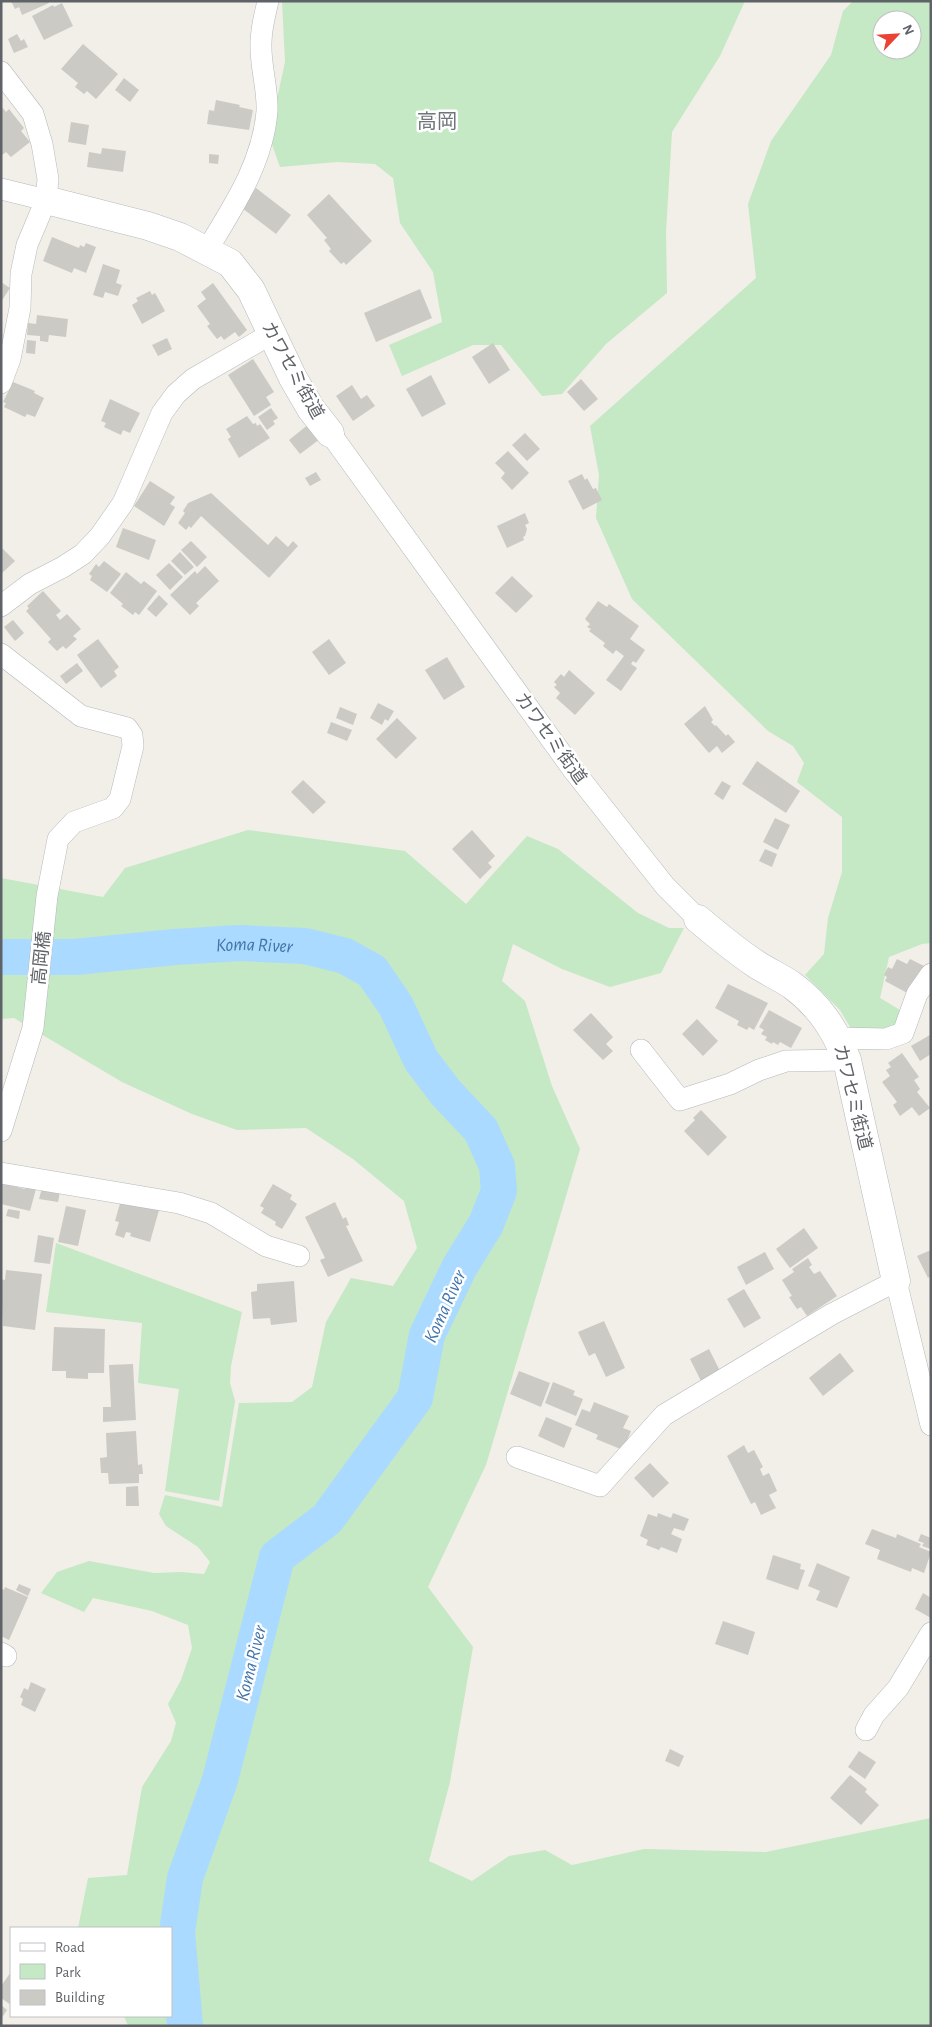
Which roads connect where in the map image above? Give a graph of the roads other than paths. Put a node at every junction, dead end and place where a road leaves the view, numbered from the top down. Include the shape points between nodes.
1 (268, 1) edge
2 (1, 72) edge
3 (1, 189) edge
4 (46, 200) junction
5 (207, 250) junction
6 (271, 334) junction
7 (1, 383) edge
8 (330, 433) joint
9 (1, 606) edge
10 (1, 654) edge
11 (698, 919) joint
12 (931, 974) edge
13 (842, 1049) junction
14 (641, 1050) dead end
15 (1, 1131) edge
16 (1, 1173) edge
17 (299, 1256) dead end
18 (896, 1281) junction
19 (931, 1424) edge
20 (517, 1457) dead end
21 (931, 1633) edge
22 (866, 1730) dead end

1 - 5 street via 261,44 267,85 262,143 234,207
2 - 4 street via 33,114 48,179
3 - 4 street, カワセミ街道
4 - 5 street, カワセミ街道 via 148,226 180,236
4 - 7 street via 27,245 21,274 20,308 10,359
5 - 6 street, カワセミ街道 via 230,263 242,277
6 - 8 street, カワセミ街道 via 293,378
6 - 9 street via 193,379 176,394 162,413 124,503 100,536 83,554 30,584
8 - 11 street, カワセミ街道 via 574,771 665,886
10 - 15 street, 高岡橋 via 81,716 127,728 132,735 133,746 120,799 113,808 74,822 58,839 47,896 35,1021
11 - 13 street, カワセミ街道 via 729,945 811,1001 827,1019
12 - 13 street via 917,994 903,1033
13 - 14 street via 786,1061 680,1100
13 - 18 street, カワセミ街道
16 - 17 street via 179,1203 211,1213 266,1246
18 - 19 street, カワセミ街道
18 - 20 street via 832,1314 664,1416 600,1486
21 - 22 street via 898,1688 874,1715

